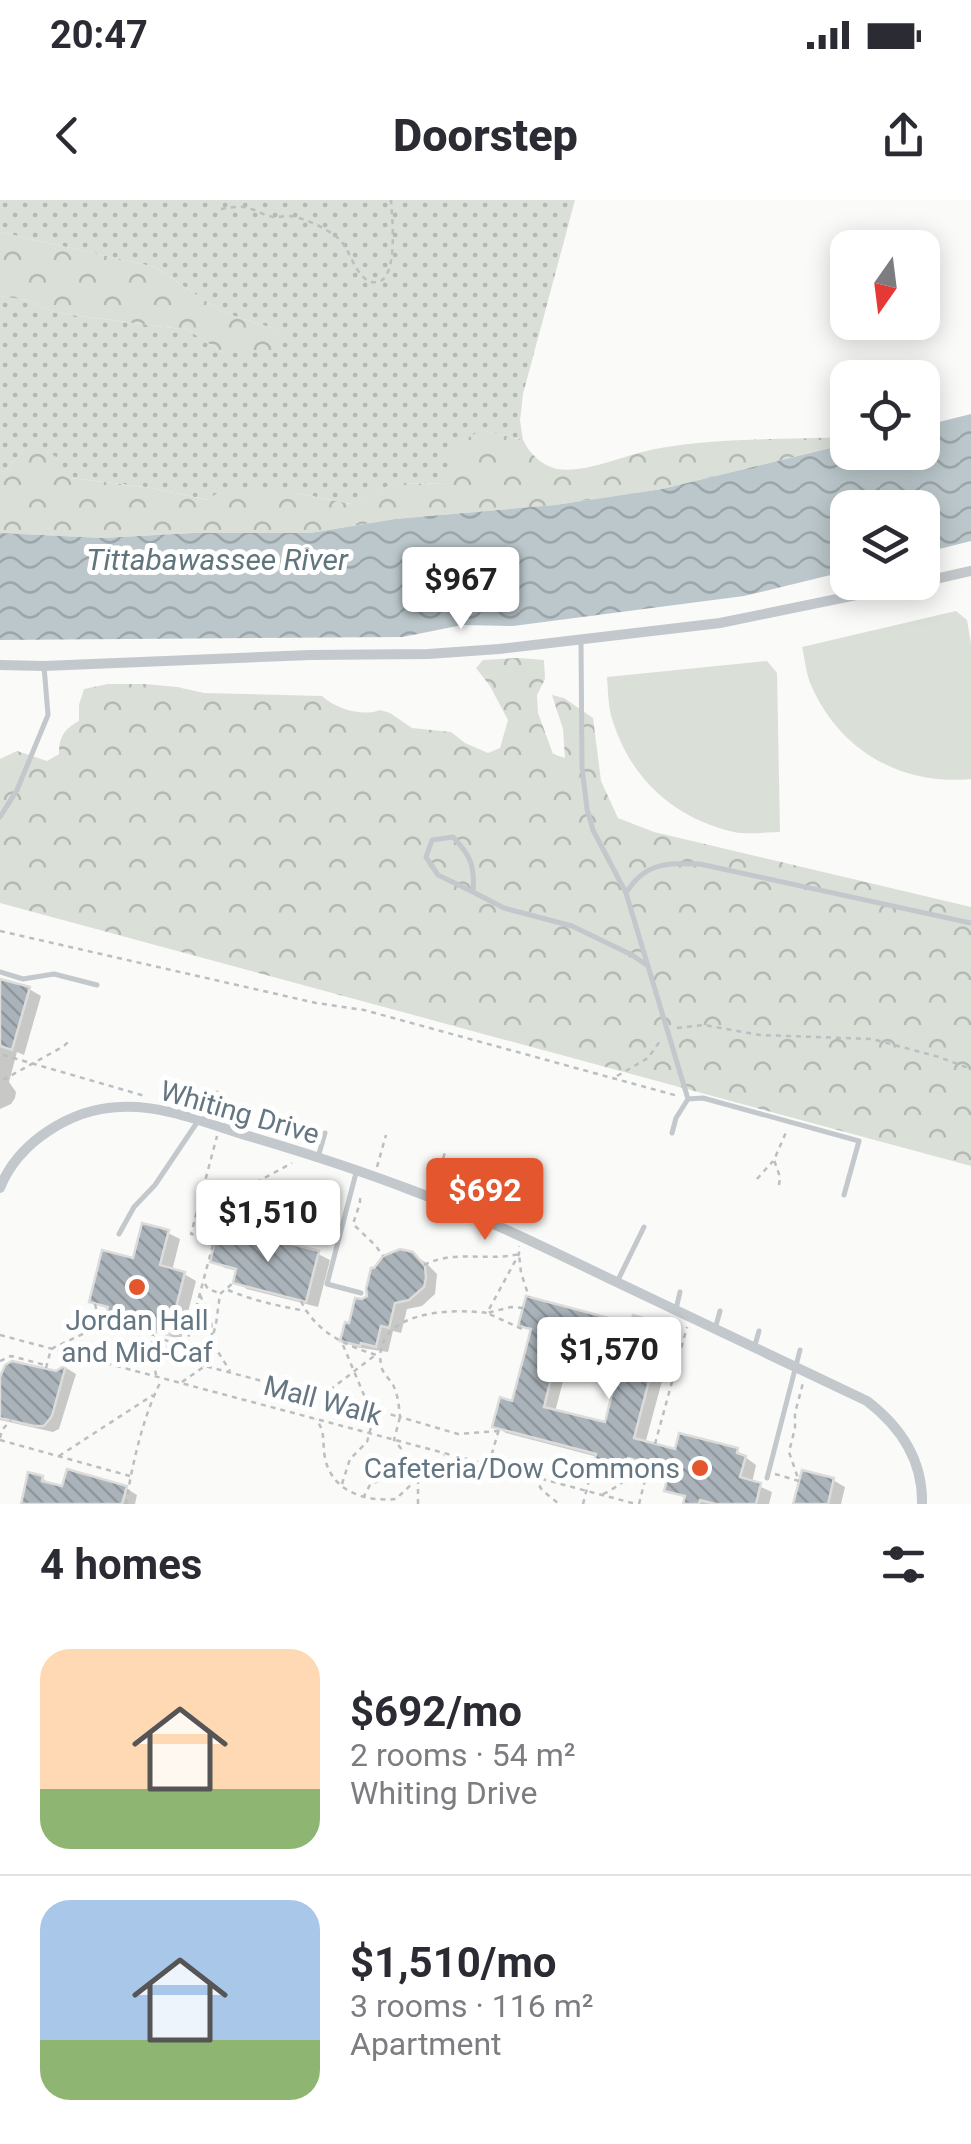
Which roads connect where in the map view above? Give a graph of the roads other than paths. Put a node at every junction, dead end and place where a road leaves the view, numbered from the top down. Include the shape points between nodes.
1 (971, 572) edge
2 (940, 578) edge
3 (833, 600) edge
4 (582, 638) junction
5 (0, 665) edge
6 (44, 666) junction
7 (0, 817) edge
8 (472, 892) junction
9 (626, 893) junction
10 (971, 922) edge
11 (650, 967) junction
12 (0, 972) edge
13 (97, 985) dead end
14 (217, 1092) dead end
15 (688, 1099) junction
16 (203, 1122) junction
17 (325, 1133) dead end
18 (672, 1133) dead end
19 (318, 1157) junction
20 (357, 1170) junction
21 (0, 1188) edge
22 (844, 1194) dead end
23 (644, 1227) dead end
24 (119, 1234) dead end
25 (617, 1282) junction
26 (680, 1292) dead end
27 (361, 1293) dead end
28 (676, 1310) junction
29 (720, 1310) dead end
30 (715, 1328) junction
31 (759, 1331) dead end
32 (754, 1348) junction
33 (800, 1350) dead end
34 (796, 1368) junction
35 (768, 1475) road end
36 (922, 1504) edge

1 - 2 street
3 - 4 street via 720,623
4 - 6 street via 428,654
4 - 9 lane via 587,808
5 - 6 street
6 - 7 lane via 48,715
8 - 8 lane via 468,853 453,838 432,840 426,857 438,874
8 - 11 lane via 572,926
9 - 10 lane via 652,867 700,864
9 - 11 lane
11 - 15 lane
12 - 13 lane via 23,979 54,974
14 - 16 lane
15 - 18 lane
15 - 22 lane via 859,1141
16 - 19 street, Whiting Drive
16 - 21 street, Whiting Drive via 122,1106 92,1110 25,1150
16 - 24 lane
17 - 19 lane
19 - 20 street, Whiting Drive
20 - 25 street, Whiting Drive
20 - 27 lane via 327,1284
23 - 25 lane
25 - 28 street, Whiting Drive
26 - 28 lane
28 - 30 street, Whiting Drive
29 - 30 lane
30 - 32 street, Whiting Drive
31 - 32 lane
32 - 34 street, Whiting Drive
33 - 34 lane
34 - 35 lane
34 - 36 street, Whiting Drive via 887,1416 920,1472

